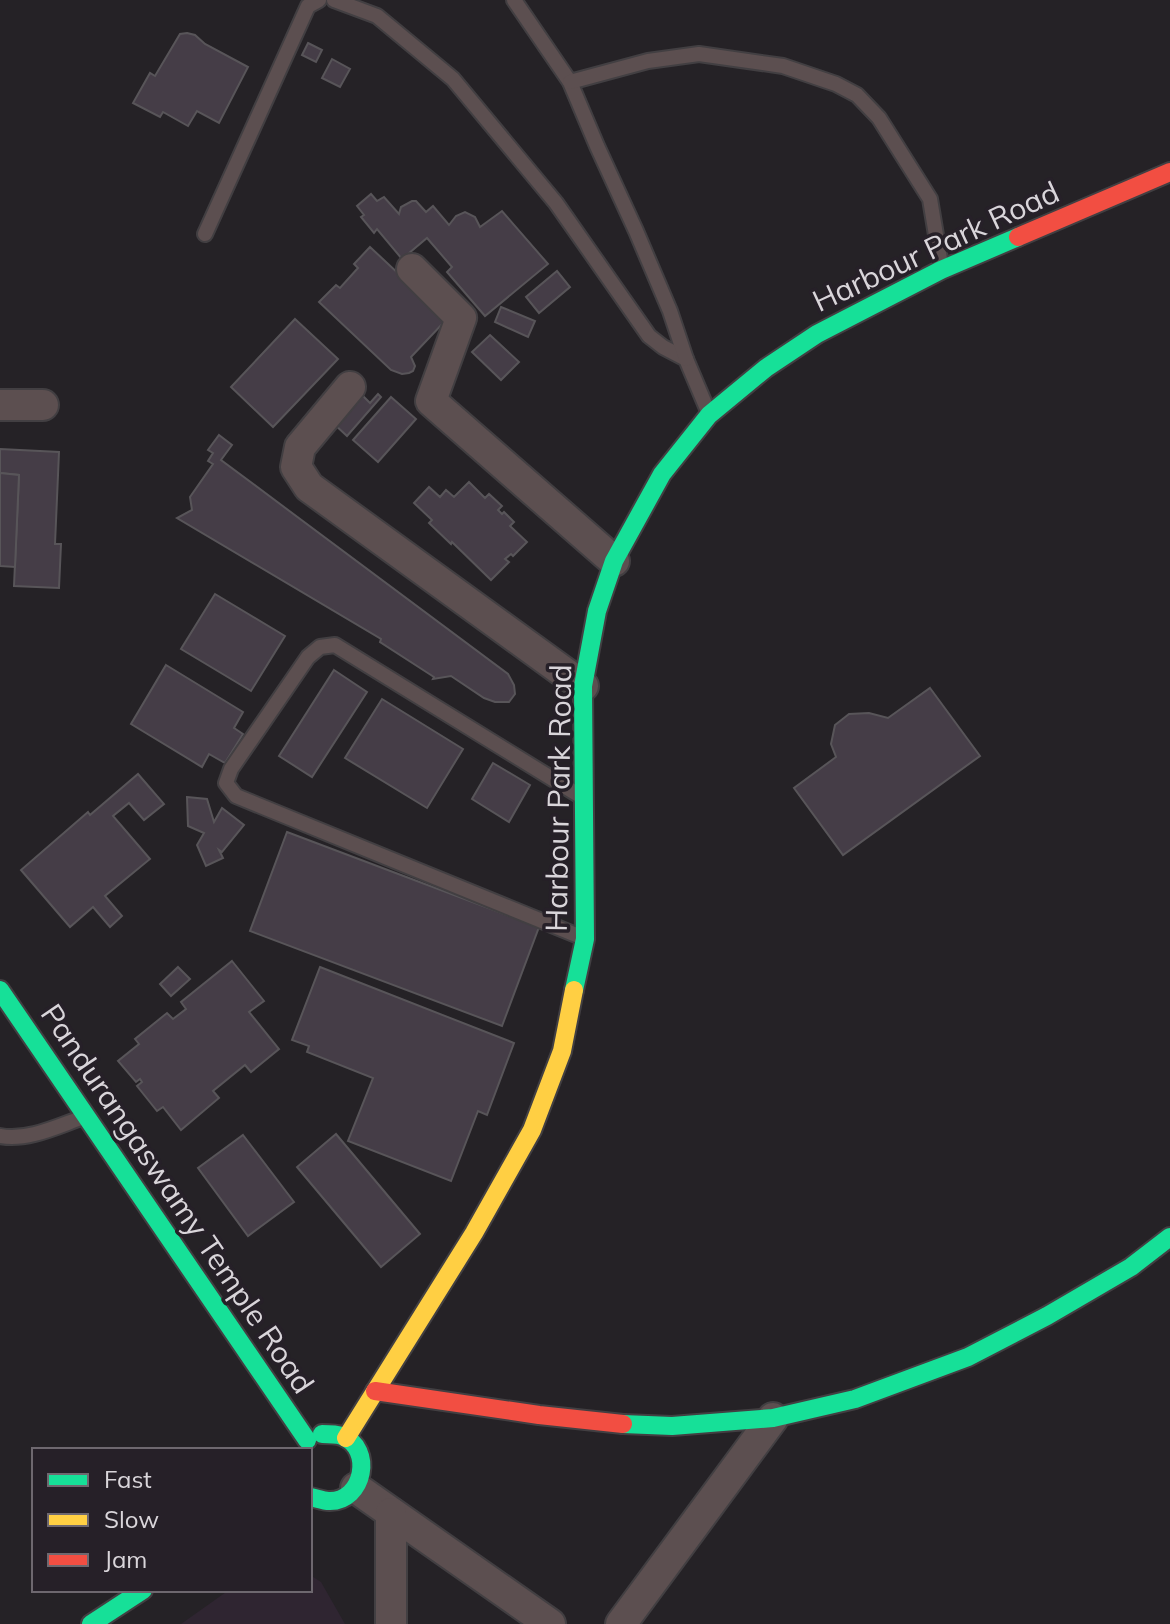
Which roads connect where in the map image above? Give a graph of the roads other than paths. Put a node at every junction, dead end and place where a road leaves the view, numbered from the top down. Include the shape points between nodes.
1 (319, 0) edge
2 (334, 0) edge
3 (514, 0) edge
4 (570, 82) junction
5 (1170, 172) edge
6 (205, 234) dead end
7 (412, 269) dead end
8 (941, 270) junction
9 (686, 359) junction
10 (350, 387) dead end
11 (0, 405) edge
12 (43, 405) dead end
13 (709, 415) junction
14 (614, 561) junction
15 (583, 686) junction
16 (585, 799) junction
17 (585, 939) junction
18 (0, 990) edge
19 (86, 1116) junction
20 (0, 1136) edge
21 (1170, 1237) edge
22 (375, 1391) junction
23 (773, 1418) junction
24 (346, 1438) junction
25 (303, 1445) edge
26 (356, 1488) junction
27 (312, 1498) edge
28 (391, 1513) junction
29 (140, 1592) edge
30 (91, 1624) edge
31 (391, 1624) edge
32 (550, 1624) edge
33 (621, 1624) edge

1 - 6 lane via 308,6
2 - 9 lane via 377,16 453,79 556,203 649,336
3 - 4 lane
4 - 8 lane via 699,54 783,66 836,84 857,95 879,118 930,199
4 - 9 lane
5 - 8 street, Harbour Park Road
7 - 14 street via 461,318 431,401
8 - 13 street, Harbour Park Road via 817,334
9 - 13 lane
10 - 15 street via 300,447 296,467 309,487
11 - 12 street
13 - 14 street, Harbour Park Road via 662,474
14 - 15 street, Harbour Park Road via 597,611
15 - 16 street, Harbour Park Road
16 - 17 street, Harbour Park Road
16 - 17 lane via 335,645 320,647 308,657 226,783 236,796
17 - 22 street, Harbour Park Road via 562,1051 532,1130
18 - 19 street, Pandurangaswamy Temple Road
19 - 20 lane via 32,1135
19 - 25 street, Pandurangaswamy Temple Road
21 - 23 street via 1119,1274 968,1357 855,1399
22 - 23 street via 618,1424
22 - 24 street, Harbour Park Road
23 - 33 street
24 - 25 street via 326,1433
24 - 26 street via 363,1467
26 - 27 street via 334,1501
26 - 28 street
28 - 31 street
28 - 32 street
29 - 30 street

